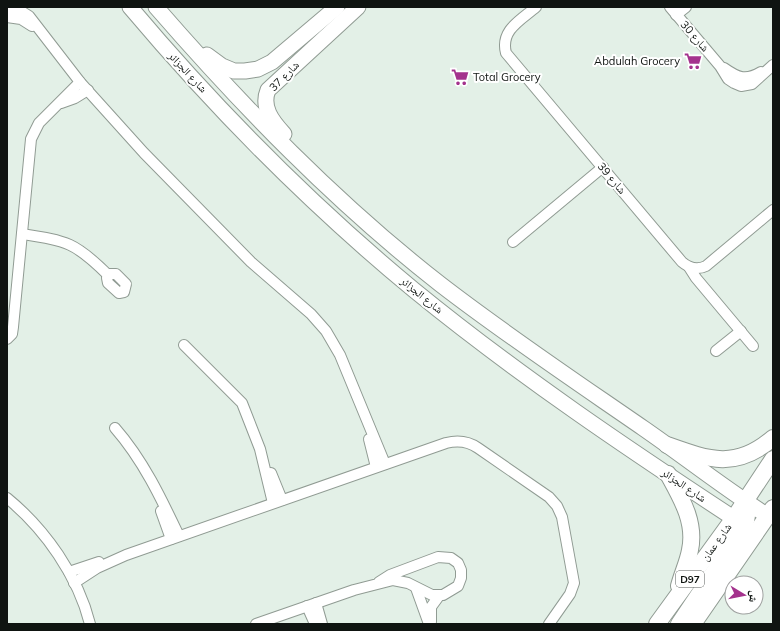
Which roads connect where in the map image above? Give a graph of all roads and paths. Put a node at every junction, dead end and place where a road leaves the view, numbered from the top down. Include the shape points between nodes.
1 (130, 7) edge
2 (141, 7) edge
3 (156, 7) edge
4 (337, 7) edge
5 (358, 7) edge
6 (536, 7) edge
7 (686, 7) edge
8 (7, 8) edge
9 (673, 11) edge
10 (7, 17) edge
11 (40, 32) junction
12 (181, 35) junction
13 (772, 66) edge
14 (80, 82) junction
15 (88, 90) junction
16 (268, 90) junction
17 (241, 102) junction
18 (61, 103) junction
19 (299, 160) junction
20 (603, 167) junction
21 (773, 210) edge
22 (22, 234) junction
23 (513, 242) dead end
24 (706, 266) junction
25 (689, 267) junction
26 (108, 275) dead end
27 (704, 287) junction
28 (741, 331) junction
29 (7, 339) edge
30 (184, 345) dead end
31 (753, 346) dead end
32 (716, 351) dead end
33 (115, 428) dead end
34 (773, 438) edge
35 (668, 445) junction
36 (773, 459) edge
37 (381, 465) junction
38 (668, 474) junction
39 (773, 477) edge
40 (7, 498) edge
41 (278, 501) junction
42 (749, 504) junction
43 (756, 522) edge
44 (175, 538) junction
45 (126, 555) junction
46 (69, 572) junction
47 (379, 582) junction
48 (74, 583) junction
49 (416, 588) junction
50 (439, 596) junction
51 (674, 601) junction
52 (312, 605) junction
53 (90, 624) edge
54 (256, 624) edge
55 (315, 624) edge
56 (322, 624) edge
57 (430, 624) edge
58 (549, 624) edge
59 (657, 624) edge
60 (679, 624) edge
61 (693, 624) edge

1 - 38 main road, شارع الجزائر via 245,133 305,193 377,258 483,344
2 - 17 main road via 226,98
3 - 12 main road, شارع الجزائر
4 - 12 main road, شارع 37 via 272,62 251,71 222,66
5 - 16 main road, شارع 37
6 - 20 street, شارع 39 via 509,30 505,43 506,53
7 - 9 street
8 - 11 street via 26,14
9 - 13 street, شارع 30 via 720,66 734,76 754,76
10 - 11 street via 21,19
11 - 14 street
12 - 17 main road, شارع الجزائر
14 - 15 street
14 - 18 street via 68,92
15 - 18 street
15 - 37 street via 210,222 319,322 340,355
16 - 17 main road
16 - 19 main road, شارع 37 via 265,97 267,112 292,144
17 - 19 main road, شارع الجزائر
18 - 22 street via 39,123 31,139
19 - 35 main road, شارع الجزائر via 439,283 522,346
20 - 23 street
20 - 25 street, شارع 39 via 682,262
21 - 24 street
22 - 26 street via 58,240 71,245 89,256
22 - 29 street via 13,327 12,334
24 - 25 street
24 - 27 street
25 - 27 street, شارع 39
27 - 28 street, شارع 39
28 - 31 street, شارع 39
28 - 32 street
30 - 41 street via 242,403
33 - 44 street via 133,449 154,486
34 - 35 main road via 754,453 728,460 700,457
35 - 42 main road, شارع الجزائر
36 - 42 main road, شارع عمان / D97
37 - 41 street
37 - 58 street via 446,442 466,442 554,501 562,516 574,583 570,594
38 - 43 main road, شارع الجزائر
38 - 51 main road via 687,510 691,530 690,551
39 - 42 main road
40 - 46 street via 38,529
41 - 44 street
42 - 43 main road, شارع عمان / D97
42 - 43 main road via 752,520
43 - 51 main road, شارع عمان / D97
43 - 60 main road
43 - 61 main road, شارع عمان / D97
44 - 45 street
45 - 46 street
45 - 48 street via 97,568
46 - 48 street
47 - 49 street via 397,580
47 - 50 street via 390,575 438,557 451,558 460,567 460,582 451,592
47 - 52 street
48 - 53 street
49 - 50 street
49 - 57 street
50 - 57 street via 431,607
51 - 59 main road, شارع عمان / D97
52 - 54 street
52 - 55 street
52 - 56 street

